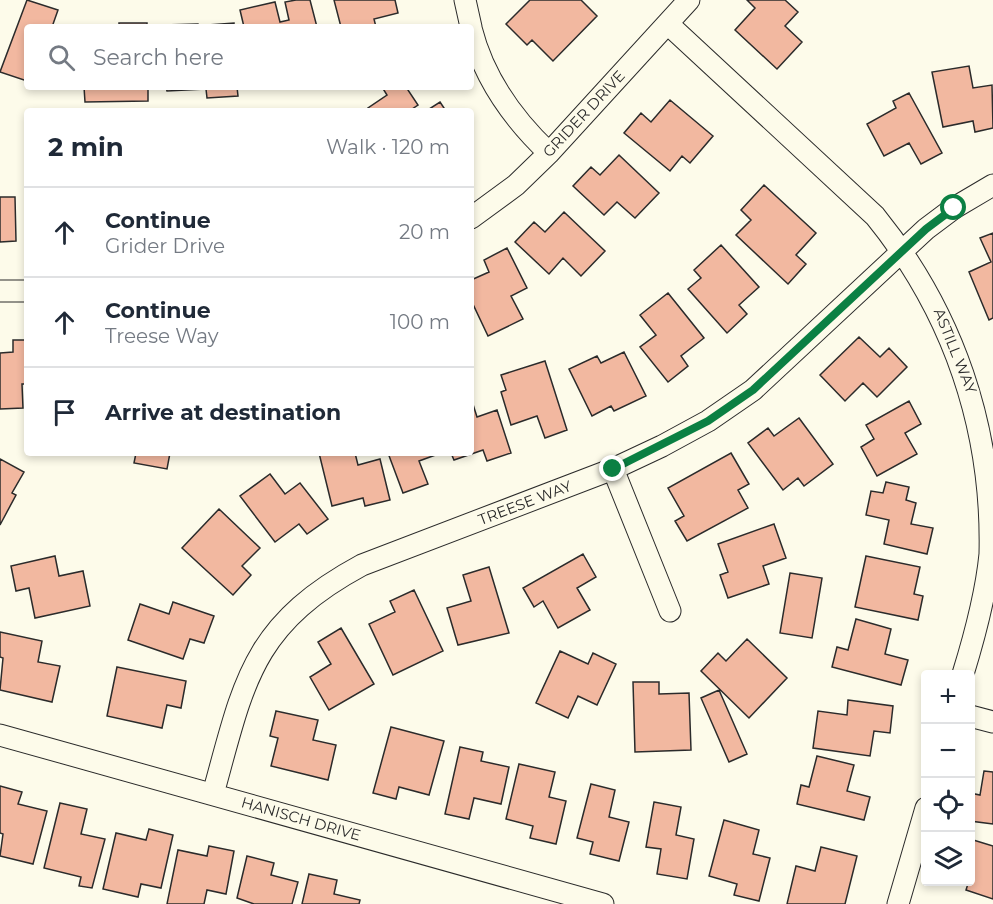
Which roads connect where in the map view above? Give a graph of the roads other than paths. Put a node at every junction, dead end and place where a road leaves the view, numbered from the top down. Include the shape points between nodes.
1 (465, 0) edge
2 (689, 0) edge
3 (470, 24) edge
4 (668, 24) junction
5 (474, 37) edge
6 (549, 153) junction
7 (993, 185) edge
8 (474, 216) edge
9 (903, 251) junction
10 (0, 291) edge
11 (24, 291) edge
12 (613, 469) junction
13 (992, 481) edge
14 (670, 611) dead end
15 (964, 670) edge
16 (975, 717) edge
17 (993, 722) edge
18 (0, 735) edge
19 (213, 794) junction
20 (921, 825) edge
21 (603, 904) edge
22 (898, 904) edge

1 - 3 street
2 - 4 street, GRIDER DRIVE
4 - 6 street, GRIDER DRIVE
4 - 9 street, ASTILL WAY via 875,216
5 - 6 street via 484,65 502,96 531,136
6 - 8 street, GRIDER DRIVE via 516,185
7 - 9 street via 954,208
9 - 12 street, TREESE WAY via 753,390 708,421
9 - 13 street, ASTILL WAY via 940,309 961,356 986,441
10 - 11 street
12 - 14 street
12 - 19 street, TREESE WAY via 362,566 324,586 269,638 251,669
13 - 15 street, ASTILL WAY via 990,554 977,628
16 - 17 street
18 - 19 street, HANISCH DRIVE
19 - 21 street, HANISCH DRIVE
20 - 22 street

